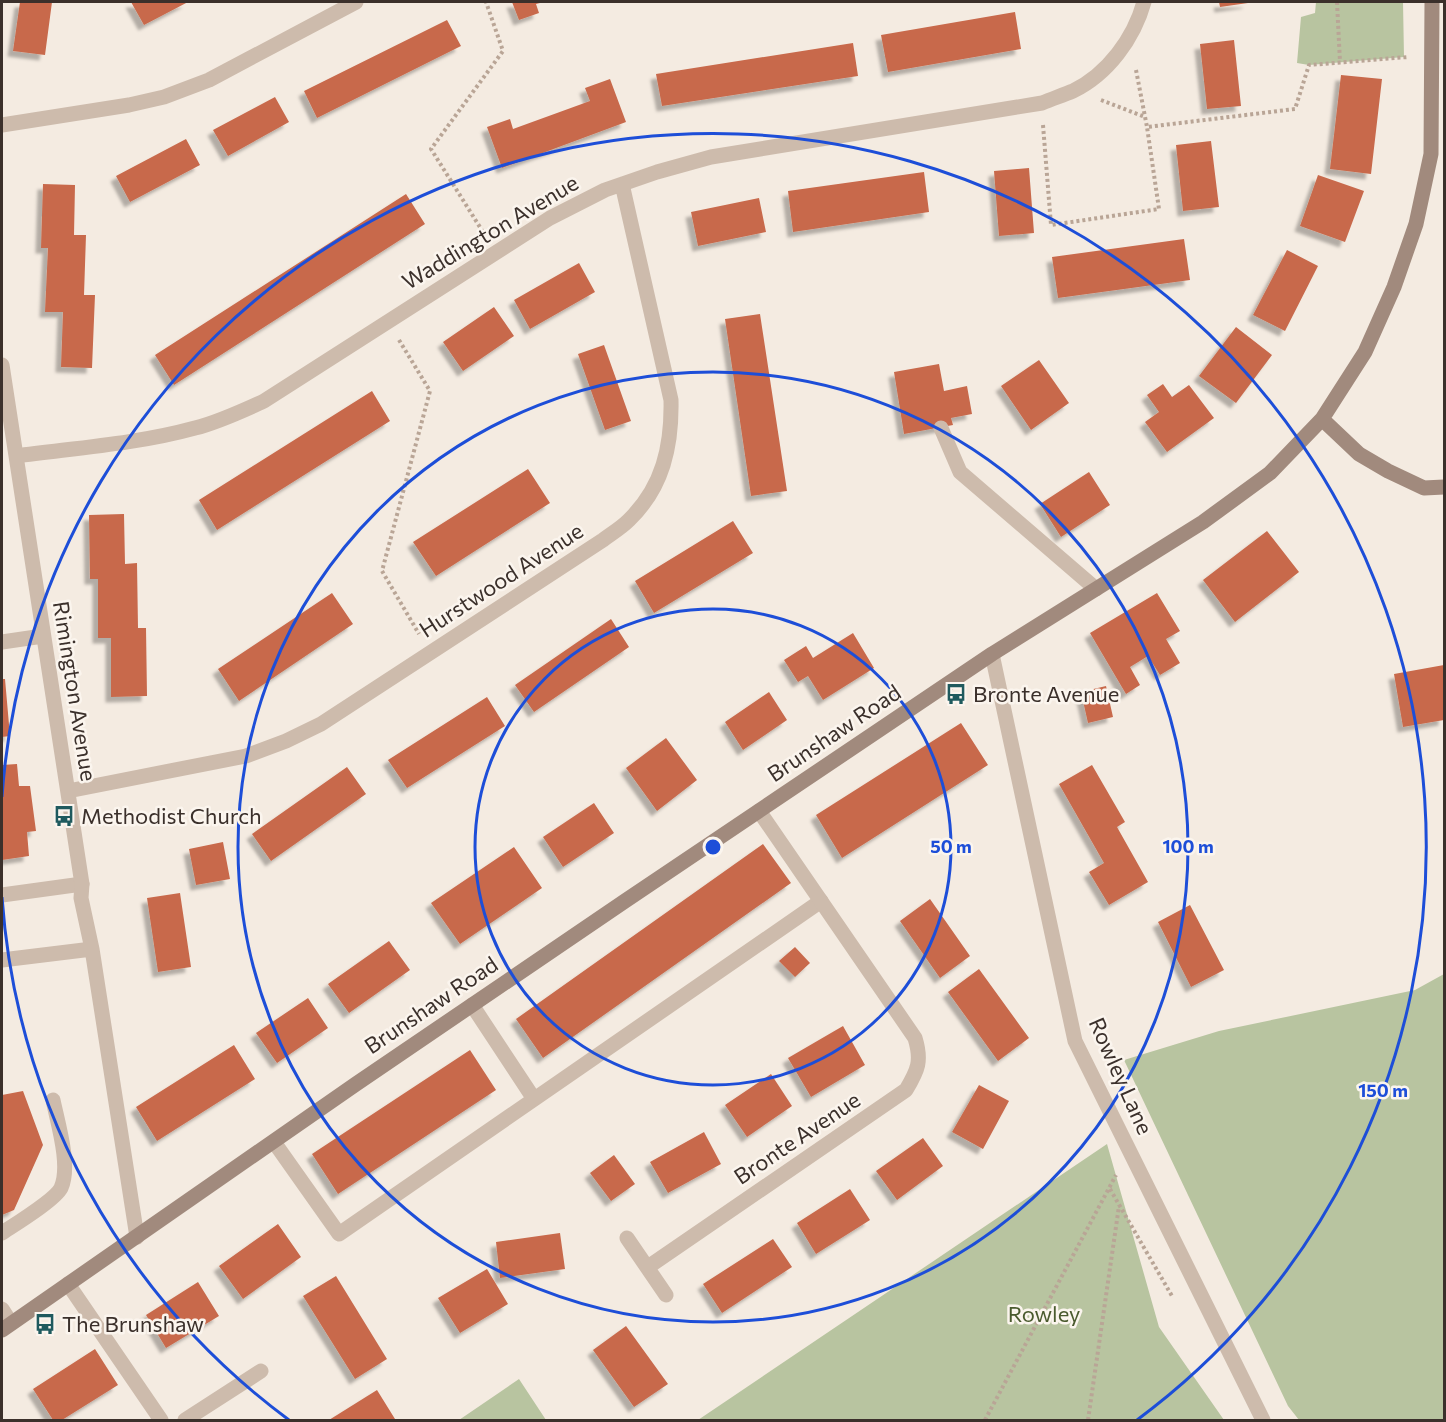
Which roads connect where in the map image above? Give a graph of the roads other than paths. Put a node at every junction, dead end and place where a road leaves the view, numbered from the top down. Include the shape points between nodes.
1 (356, 2) edge
2 (1144, 2) edge
3 (1432, 2) edge
4 (2, 125) edge
5 (621, 184) junction
6 (2, 365) edge
7 (1322, 419) junction
8 (941, 428) dead end
9 (16, 456) junction
10 (1444, 487) edge
11 (1096, 589) junction
12 (44, 636) junction
13 (2, 642) edge
14 (992, 654) junction
15 (68, 791) junction
16 (759, 811) junction
17 (82, 884) junction
18 (2, 896) edge
19 (821, 901) junction
20 (92, 950) junction
21 (2, 960) edge
22 (472, 1005) junction
23 (534, 1099) junction
24 (53, 1100) dead end
25 (274, 1142) junction
26 (2, 1233) edge
27 (137, 1237) junction
28 (627, 1238) dead end
29 (648, 1267) junction
30 (68, 1284) junction
31 (666, 1295) dead end
32 (2, 1309) edge
33 (6, 1326) edge
34 (261, 1371) dead end
35 (161, 1420) edge
36 (185, 1420) edge
37 (1263, 1420) edge

1 - 4 street via 209,80 164,97
2 - 5 street, Waddington Avenue via 1139,21 1122,49 1096,75 1074,90 1042,103 711,157
3 - 7 street, Brunshaw Road via 1431,154 1416,224 1365,352
5 - 9 street, Waddington Avenue via 550,218 264,400 230,416 143,439
5 - 15 street, Hurstwood Avenue via 671,400 672,428 664,467 651,494 629,521 321,724 286,741 246,756
6 - 9 street, Rimington Avenue
7 - 10 street via 1359,454 1388,471 1424,488
7 - 11 street, Brunshaw Road via 1270,473 1203,522
8 - 11 street via 960,472
9 - 12 street, Rimington Avenue
11 - 14 street, Brunshaw Road
12 - 13 street
12 - 15 street, Rimington Avenue
14 - 16 street, Brunshaw Road
14 - 37 street, Rowley Lane via 1075,1041
15 - 17 street, Rimington Avenue
16 - 19 street, Bronte Avenue
16 - 22 street, Brunshaw Road
17 - 18 street
17 - 20 street, Rimington Avenue via 81,898
19 - 23 street
19 - 29 street, Bronte Avenue via 915,1038 920,1053 917,1071 906,1090
20 - 21 street
20 - 27 street, Rimington Avenue
22 - 23 street
22 - 25 street, Brunshaw Road
23 - 25 street via 339,1234
24 - 26 street via 65,1166 60,1189
25 - 27 street, Brunshaw Road
27 - 30 street, Brunshaw Road
28 - 29 street
29 - 31 street
30 - 33 street, Brunshaw Road
30 - 35 street
32 - 33 street
34 - 36 street

